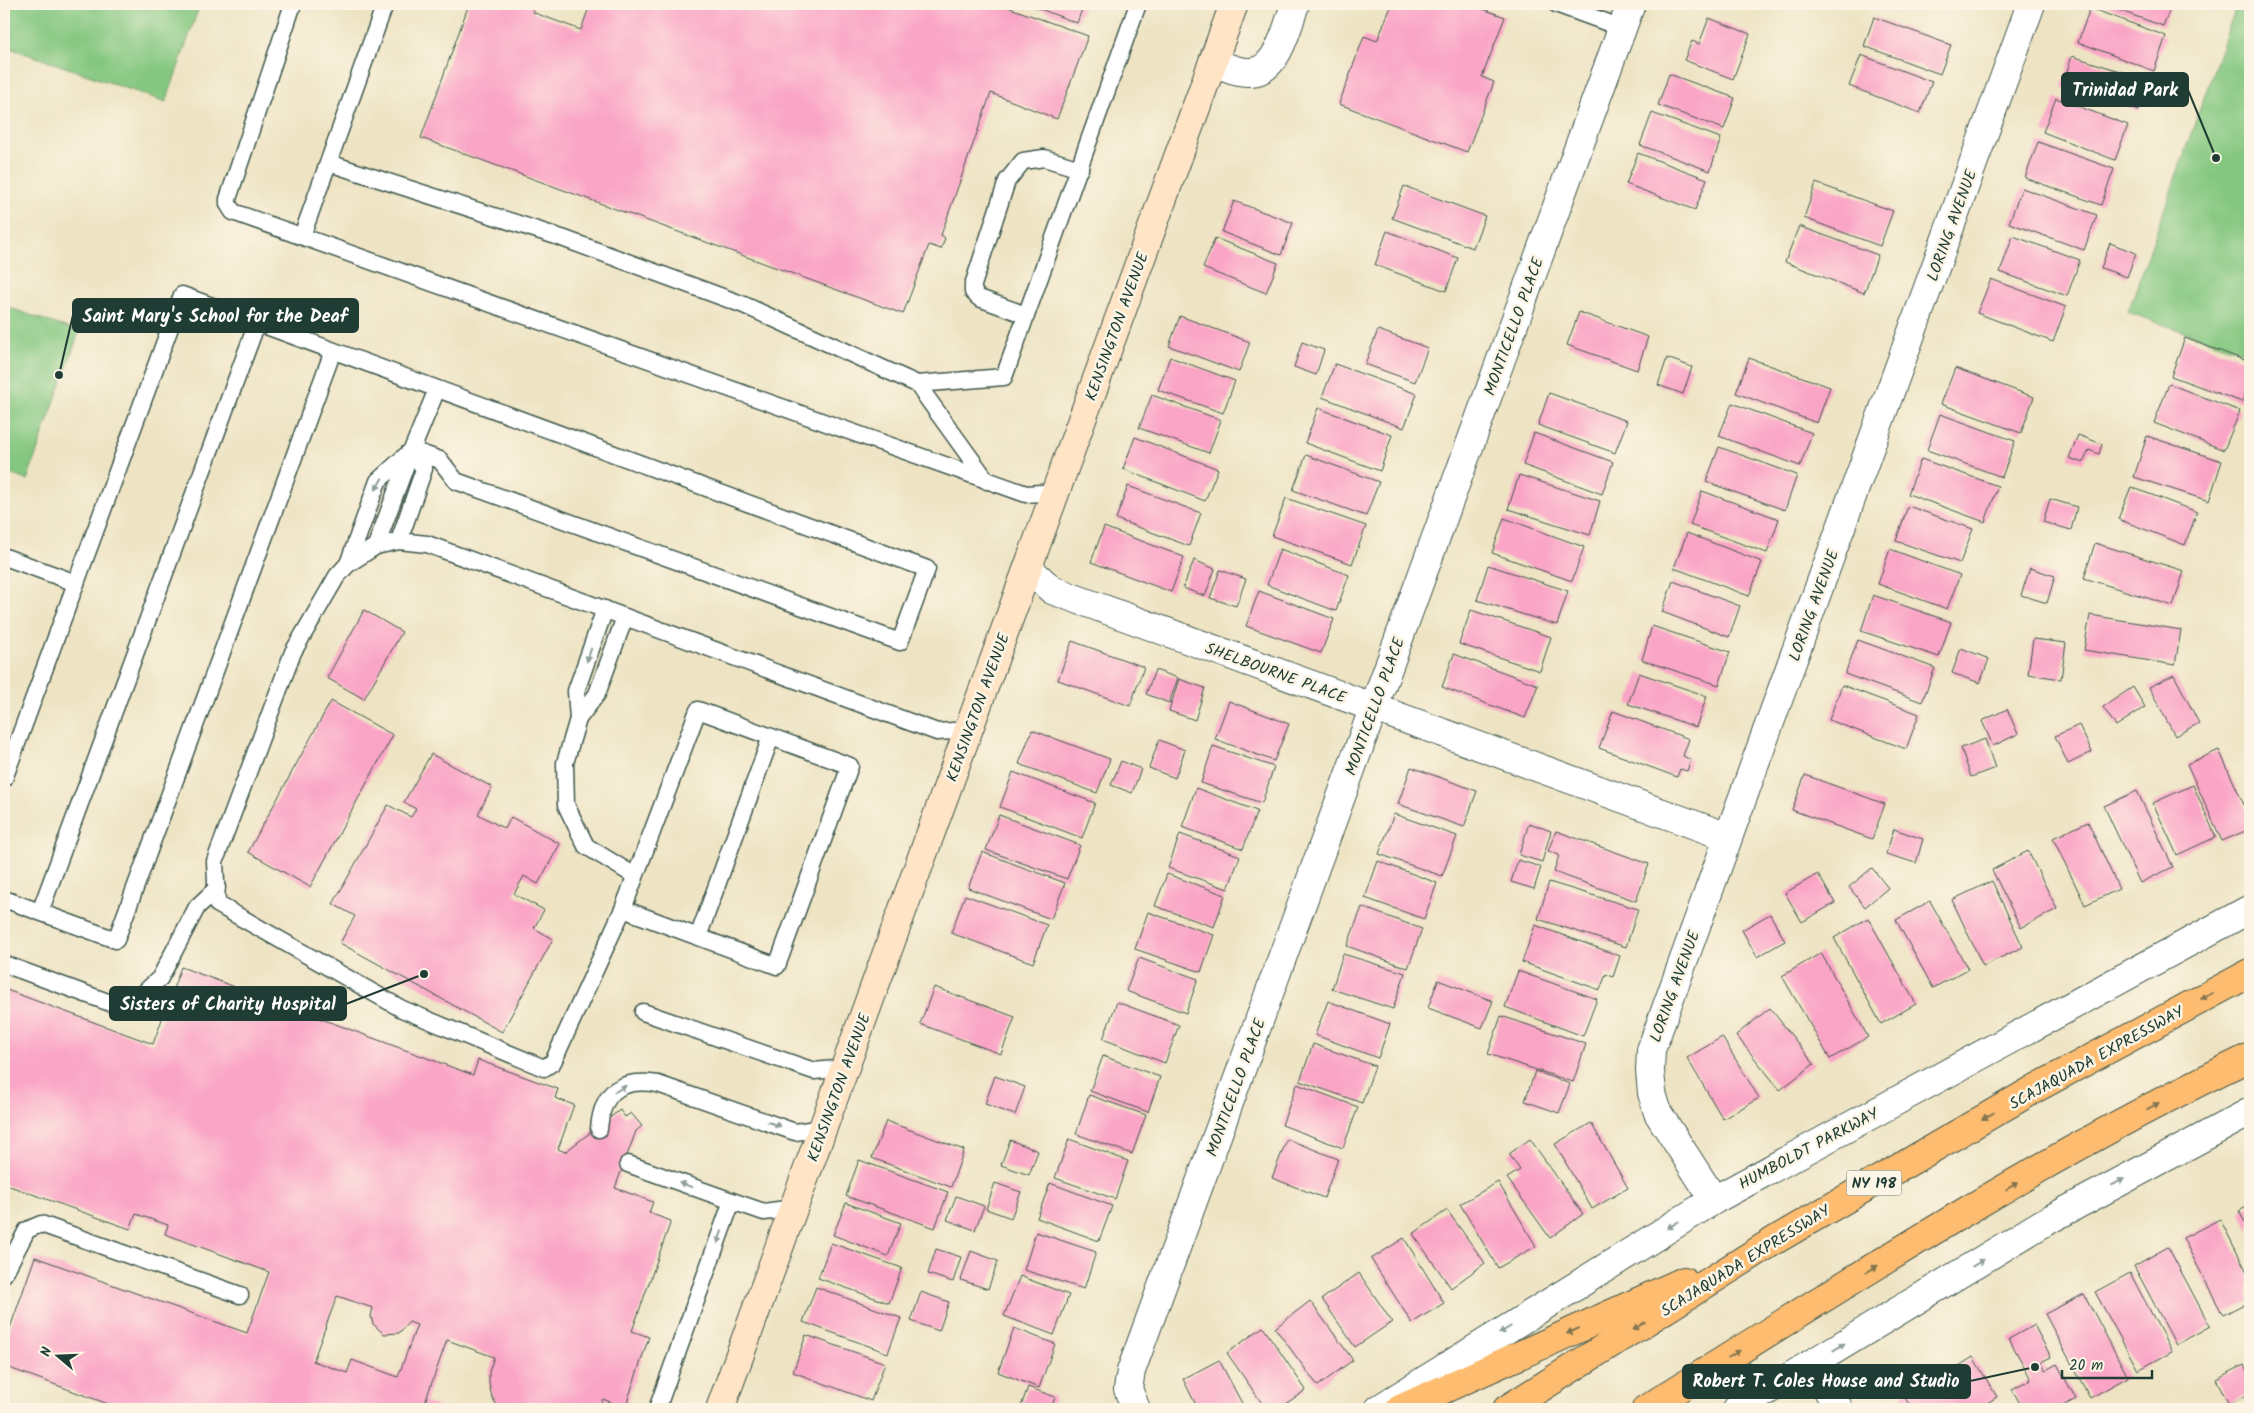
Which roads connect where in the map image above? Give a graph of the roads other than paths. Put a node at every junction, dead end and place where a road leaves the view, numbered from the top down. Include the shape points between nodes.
1 (293, 4) edge
2 (385, 4) edge
3 (1138, 4) edge
4 (1234, 4) edge
5 (1295, 4) edge
6 (1556, 4) edge
7 (2031, 4) edge
8 (1626, 16) edge
9 (1213, 62) junction
10 (329, 163) junction
11 (1080, 169) junction
12 (302, 236) junction
13 (1026, 315) junction
14 (257, 322) junction
15 (333, 350) junction
16 (917, 384) junction
17 (437, 389) junction
18 (412, 450) junction
19 (987, 481) junction
20 (1056, 492) junction
21 (399, 541) junction
22 (376, 546) junction
23 (4, 559) edge
24 (348, 564) junction
25 (1028, 568) junction
26 (76, 583) junction
27 (605, 609) junction
28 (625, 616) junction
29 (1373, 708) junction
30 (578, 719) junction
31 (969, 730) junction
32 (771, 737) junction
33 (4, 779) edge
34 (1728, 837) junction
35 (635, 876) junction
36 (217, 888) junction
37 (4, 899) edge
38 (623, 909) junction
39 (2250, 909) edge
40 (40, 912) junction
41 (698, 937) junction
42 (4, 964) edge
43 (2250, 974) edge
44 (643, 1012) dead end
45 (2250, 1057) edge
46 (845, 1068) junction
47 (2250, 1112) edge
48 (822, 1128) junction
49 (599, 1129) dead end
50 (628, 1164) dead end
51 (1714, 1200) junction
52 (732, 1201) junction
53 (793, 1208) junction
54 (1777, 1239) junction
55 (6, 1268) edge
56 (240, 1295) dead end
57 (1812, 1363) junction
58 (658, 1409) edge
59 (720, 1409) edge
60 (1136, 1409) edge
61 (1379, 1409) edge
62 (1400, 1409) edge
63 (1507, 1409) edge
64 (1646, 1409) edge
65 (1737, 1409) edge
66 (1840, 1409) edge

1 - 12 lane via 228,204 233,212
2 - 10 lane
3 - 11 lane
4 - 9 street, KENSINGTON AVENUE
5 - 9 street via 1277,50 1266,66 1252,72 1238,71
6 - 8 lane
7 - 34 street, LORING AVENUE
8 - 29 street, MONTICELLO PLACE
9 - 20 street, KENSINGTON AVENUE
10 - 12 lane
10 - 16 lane via 562,238 744,305
11 - 13 lane
11 - 13 lane via 1044,158 1023,161 1007,181 973,292 979,298
12 - 19 lane
13 - 16 lane via 1004,378
14 - 15 lane
14 - 26 lane via 182,295
14 - 40 lane
15 - 17 lane
15 - 40 lane via 116,940
16 - 19 lane
17 - 18 lane
17 - 18 lane via 927,569 900,642 456,481 440,460
18 - 21 lane via 424,469
18 - 22 lane
18 -> 24 lane via 378,481
19 - 20 lane via 1026,494
20 - 25 street, KENSINGTON AVENUE
21 - 22 lane
21 - 27 lane via 427,544
22 - 24 lane
23 - 26 lane
24 - 36 lane via 336,576 293,652 215,861
25 - 29 street, SHELBOURNE PLACE via 1052,590
25 - 31 street, KENSINGTON AVENUE
26 - 33 lane
27 - 28 lane
27 -> 30 lane via 576,691
28 - 30 lane via 597,694
28 - 31 lane via 936,732
29 - 34 street, SHELBOURNE PLACE
29 - 60 street, MONTICELLO PLACE via 1131,1371 1128,1389
30 - 35 lane via 565,763 566,805 586,846
31 - 46 street, KENSINGTON AVENUE
32 - 35 lane via 698,710
32 - 41 lane
32 - 41 lane via 850,766 777,966
34 - 51 street, LORING AVENUE via 1651,1050 1650,1071 1658,1113
35 - 38 lane
36 - 38 lane via 217,904 402,1009 544,1068 553,1062
36 - 42 lane via 197,907 160,978 134,1002 113,1004
37 - 40 lane
38 - 41 lane
39 - 51 street, HUMBOLDT PARKWAY
43 -> 54 highway, SCAJAQUADA EXPRESSWAY / NY 198 via 2038,1087
44 - 46 lane via 814,1072
64 -> 45 highway via 1968,1210 2118,1125
46 - 48 street, KENSINGTON AVENUE
57 -> 47 street via 2043,1223
49 -> 48 lane via 600,1113 609,1095 622,1086 639,1081 658,1084 795,1132
48 - 53 street, KENSINGTON AVENUE
52 -> 50 lane
51 -> 61 street, HUMBOLDT PARKWAY
52 - 53 lane via 764,1212
52 -> 58 lane
53 - 59 street, KENSINGTON AVENUE
54 -> 62 highway
54 -> 63 highway, SCAJAQUADA EXPRESSWAY / NY 198
55 - 56 lane via 27,1230 41,1224
57 - 65 street
57 - 66 street

